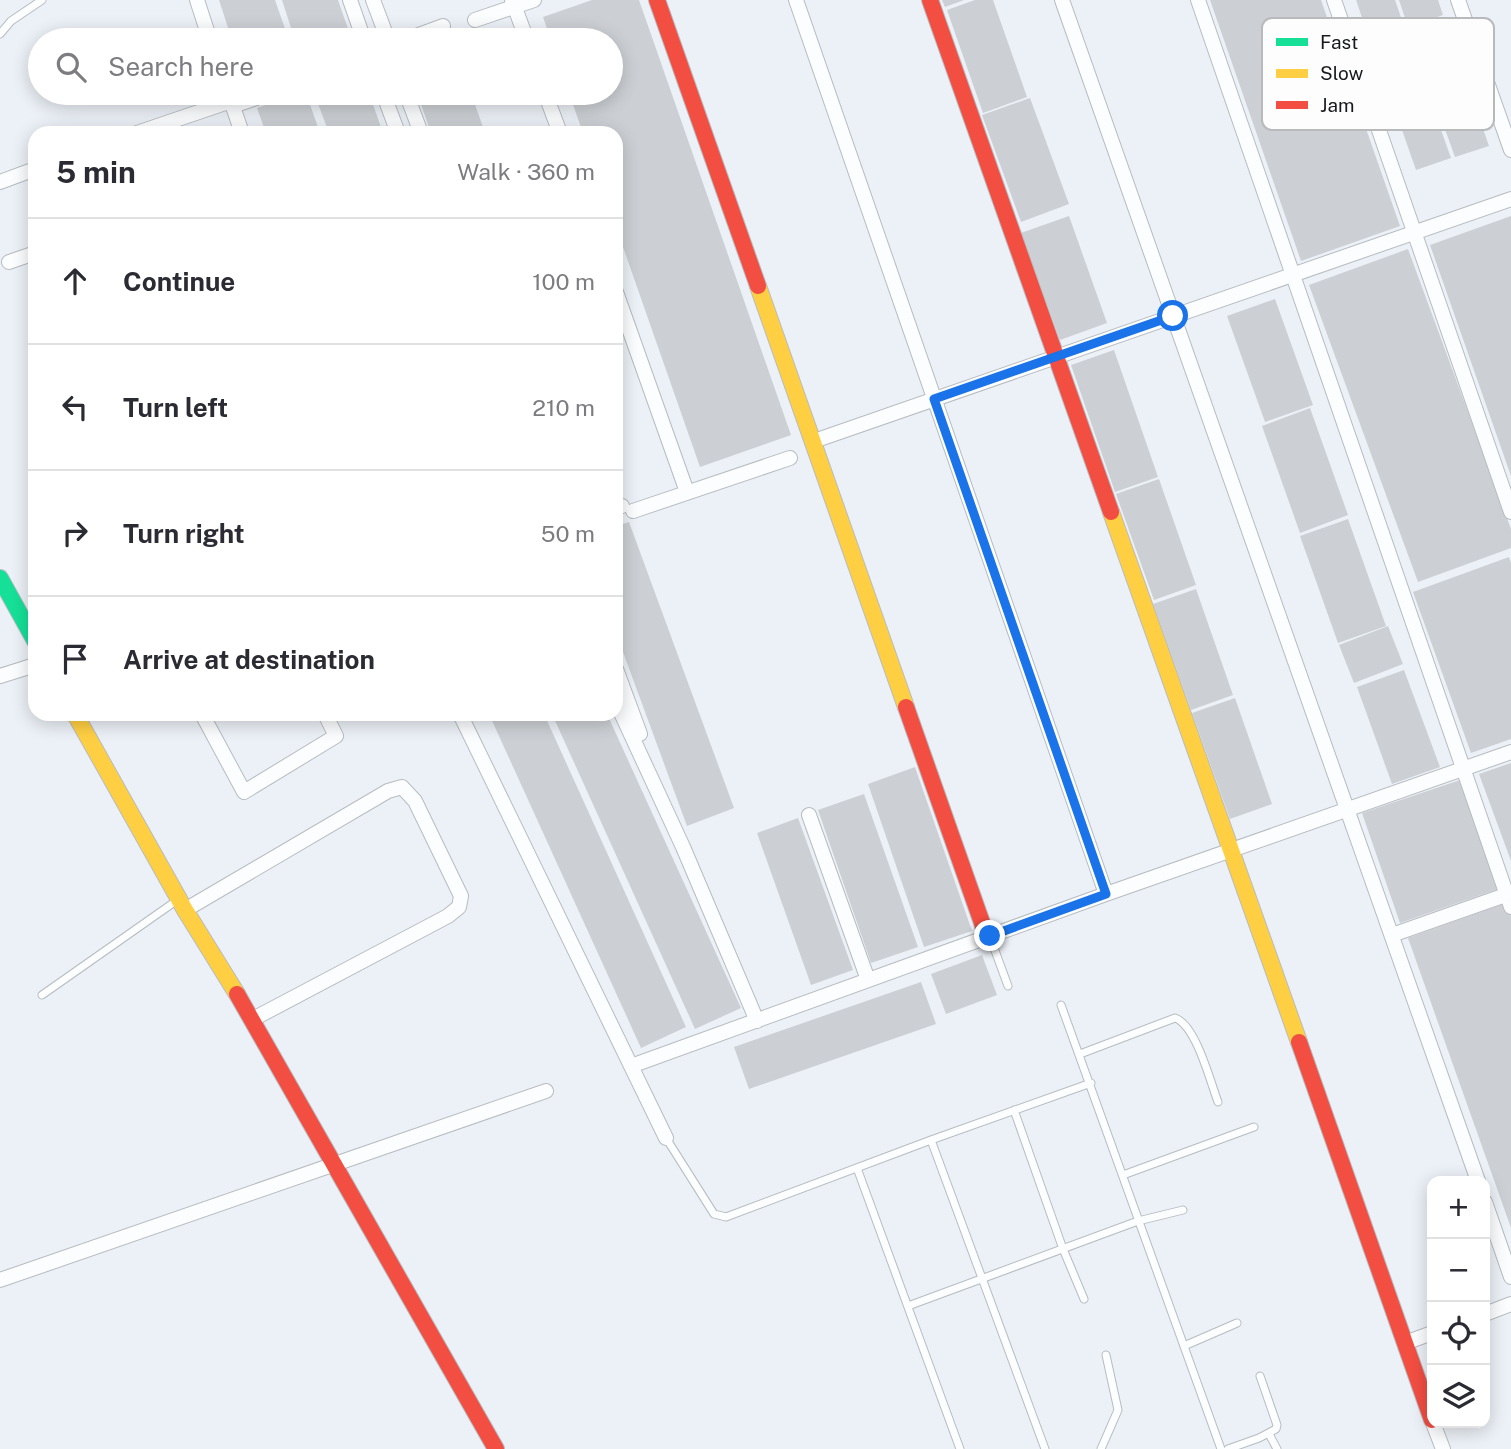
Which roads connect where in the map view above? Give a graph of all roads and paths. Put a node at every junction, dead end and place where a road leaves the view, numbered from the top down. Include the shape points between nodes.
1 (42, 0) edge
2 (197, 0) edge
3 (350, 0) edge
4 (373, 0) edge
5 (534, 0) edge
6 (657, 0) edge
7 (796, 0) edge
8 (930, 0) edge
9 (1062, 0) edge
10 (1198, 0) edge
11 (1334, 0) edge
12 (1458, 0) edge
13 (514, 3) edge
14 (1340, 18) edge
15 (1464, 18) edge
16 (475, 20) dead end
17 (443, 26) dead end
18 (206, 28) edge
19 (360, 28) edge
20 (381, 28) edge
21 (438, 28) edge
22 (523, 28) edge
23 (0, 34) edge
24 (1494, 102) edge
25 (209, 105) edge
26 (233, 105) edge
27 (388, 105) edge
28 (411, 105) edge
29 (550, 105) edge
30 (154, 126) edge
31 (240, 126) edge
32 (395, 126) edge
33 (419, 126) edge
34 (557, 126) edge
35 (1379, 130) edge
36 (1511, 150) edge
37 (28, 172) edge
38 (0, 182) edge
39 (1511, 200) edge
40 (1415, 234) junction
41 (28, 255) edge
42 (9, 262) dead end
43 (1294, 273) junction
44 (623, 312) edge
45 (1173, 316) junction
46 (1057, 356) junction
47 (934, 399) junction
48 (814, 441) junction
49 (790, 458) dead end
50 (687, 492) junction
51 (624, 508) edge
52 (1511, 512) edge
53 (0, 578) edge
54 (28, 628) edge
55 (28, 667) edge
56 (0, 676) edge
57 (623, 688) edge
58 (623, 717) edge
59 (79, 721) edge
60 (206, 721) edge
61 (328, 721) edge
62 (463, 721) edge
63 (1511, 752) edge
64 (1462, 769) junction
65 (1348, 810) junction
66 (810, 815) dead end
67 (682, 847) junction
68 (1230, 850) junction
69 (1106, 894) junction
70 (1510, 898) edge
71 (182, 904) junction
72 (1392, 935) junction
73 (989, 937) junction
74 (868, 980) junction
75 (1008, 986) dead end
76 (42, 995) dead end
77 (1061, 1005) dead end
78 (253, 1019) junction
79 (757, 1021) junction
80 (1080, 1054) junction
81 (631, 1066) junction
82 (1091, 1083) junction
83 (546, 1091) dead end
84 (1218, 1101) dead end
85 (1014, 1110) junction
86 (1254, 1126) dead end
87 (666, 1138) joint
88 (931, 1140) junction
89 (335, 1163) junction
90 (857, 1168) junction
91 (1122, 1175) junction
92 (1476, 1176) edge
93 (1183, 1210) dead end
94 (1490, 1216) edge
95 (1138, 1221) junction
96 (1063, 1248) junction
97 (1511, 1277) edge
98 (982, 1279) junction
99 (0, 1280) edge
100 (1084, 1298) dead end
101 (1511, 1304) edge
102 (908, 1306) junction
103 (1490, 1312) edge
104 (1237, 1323) dead end
105 (1427, 1335) edge
106 (1405, 1343) junction
107 (1184, 1346) junction
108 (1106, 1355) dead end
109 (1260, 1376) dead end
110 (1427, 1404) edge
111 (1436, 1428) edge
112 (1269, 1434) junction
113 (496, 1449) edge
114 (960, 1449) edge
115 (1045, 1449) edge
116 (1101, 1449) edge
117 (1221, 1449) edge
118 (1228, 1449) edge
119 (1277, 1449) edge
120 (1443, 1449) edge

1 - 23 lane
2 - 18 street
3 - 19 street
4 - 20 street
5 - 13 street
6 - 48 street
7 - 47 street
8 - 46 street
9 - 45 street
10 - 43 street
11 - 14 street
12 - 15 street
13 - 16 street
13 - 22 street
17 - 21 street
24 - 36 street
25 - 30 street
26 - 31 street
27 - 32 street
28 - 33 street
29 - 34 street
35 - 40 street
37 - 38 street
39 - 40 street
40 - 43 street
40 - 52 street
41 - 42 street
43 - 45 street
43 - 64 street
44 - 50 street
45 - 46 street
45 - 65 street
46 - 47 street
46 - 68 street
47 - 48 street
47 - 69 street
48 - 73 street
49 - 50 street
50 - 51 street
53 - 54 street
55 - 56 street
57 - 67 street
58 - 67 street
59 - 71 street
60 - 61 street via 244,792 336,736
62 - 81 street
63 - 64 street
64 - 65 street
64 - 70 street
65 - 68 street
65 - 72 street
66 - 74 street
67 - 79 street
68 - 69 street
68 - 106 street
69 - 73 street
70 - 72 street
71 - 76 lane
71 - 78 street
71 - 78 street via 388,791 402,787 415,801 461,896 459,907
72 - 92 street
73 - 74 street
73 - 75 lane
74 - 79 street
77 - 80 lane
78 - 89 street
79 - 81 street
80 - 82 lane
80 - 84 lane via 1175,1018 1191,1031
81 - 87 street
82 - 85 lane
82 - 91 lane
83 - 89 street
85 - 88 lane
85 - 96 lane
86 - 91 lane
87 - 90 lane via 714,1214 726,1217
88 - 90 lane
88 - 98 lane
89 - 99 street
89 - 113 street
90 - 102 lane
91 - 95 lane
93 - 95 lane
94 - 97 street
95 - 96 lane
95 - 107 lane
96 - 98 lane
96 - 100 lane
98 - 102 lane
98 - 115 lane
101 - 103 street
102 - 114 lane
104 - 107 lane
105 - 106 street
106 - 110 street
107 - 117 lane
108 - 116 lane via 1118,1410
109 - 112 lane via 1277,1425
111 - 120 street
112 - 118 lane
112 - 119 lane

